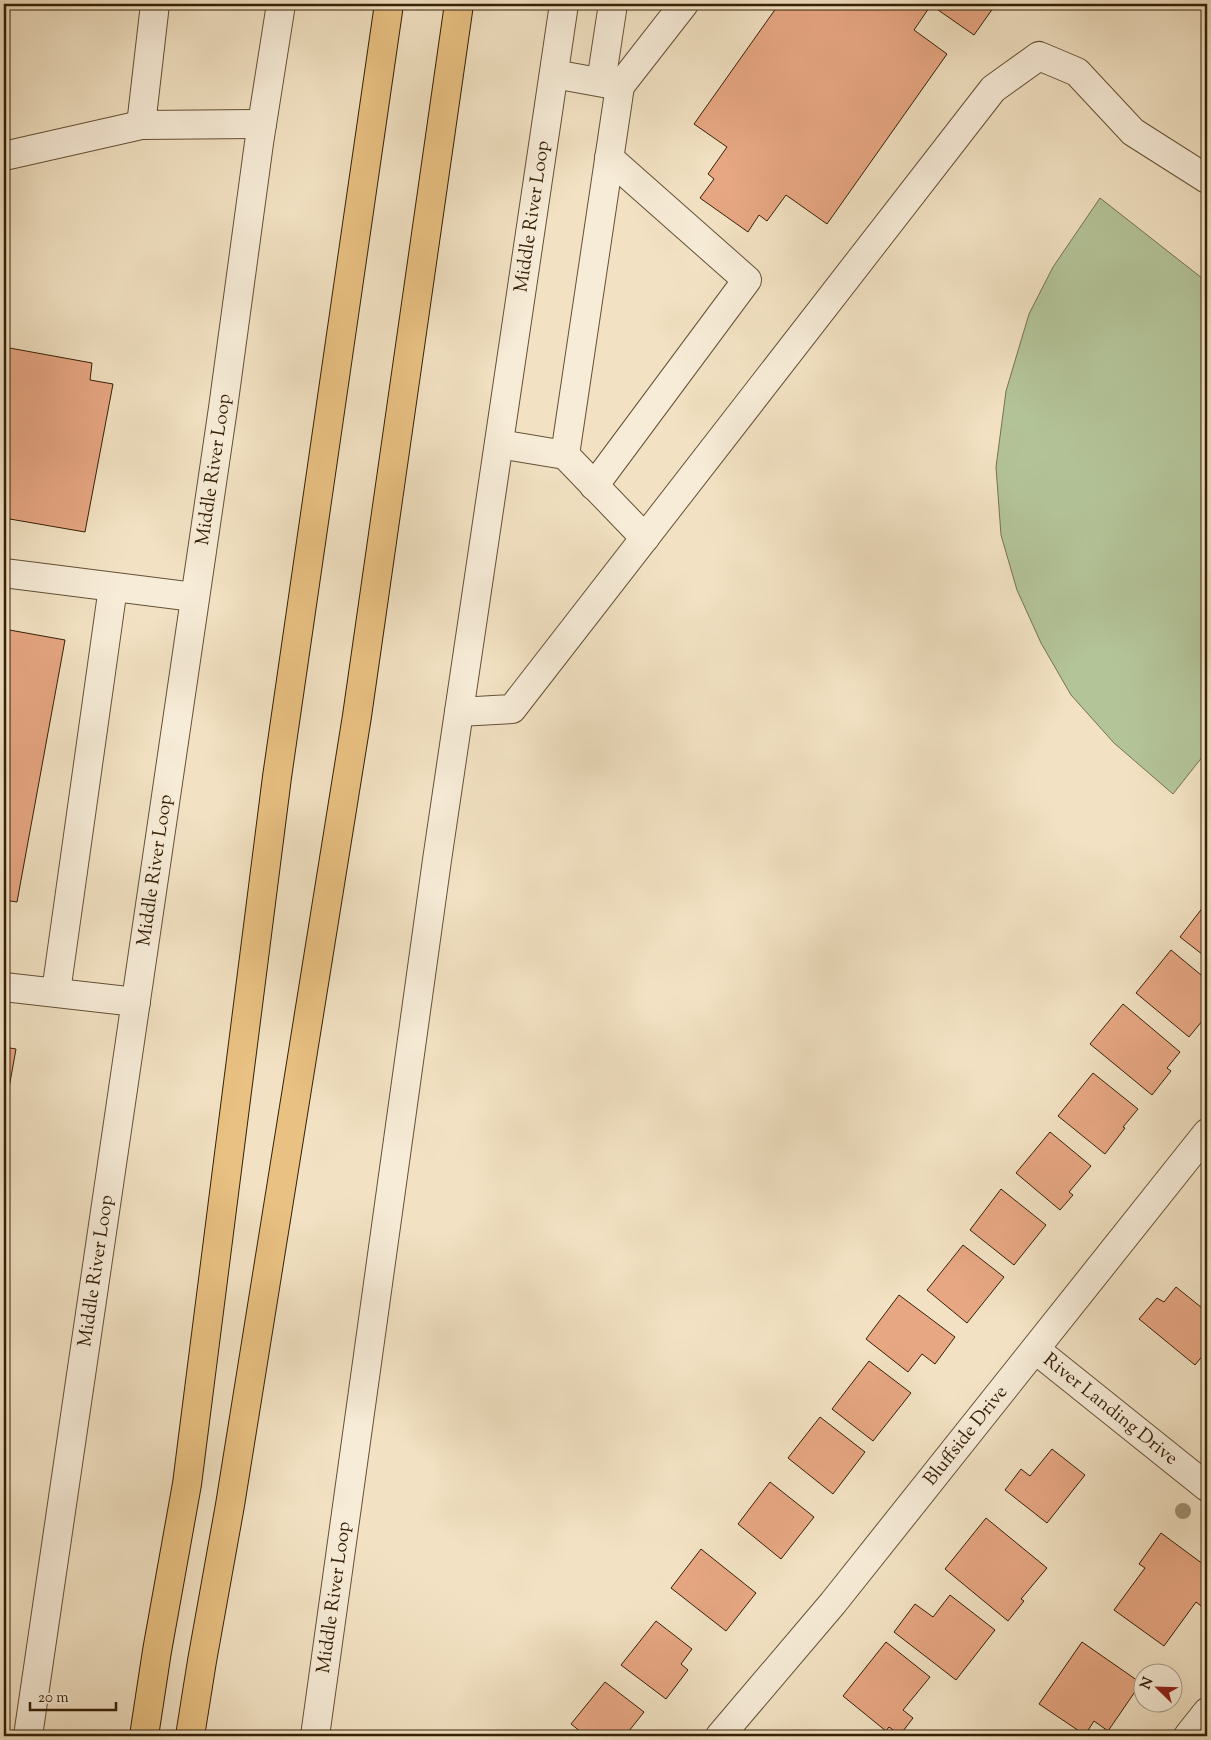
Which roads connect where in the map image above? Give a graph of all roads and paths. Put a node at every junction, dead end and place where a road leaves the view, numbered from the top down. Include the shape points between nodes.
1 (155, 4) edge
2 (280, 4) edge
3 (389, 4) edge
4 (459, 4) edge
5 (564, 4) edge
6 (613, 4) edge
7 (684, 4) edge
8 (554, 74) junction
9 (610, 84) junction
10 (262, 124) junction
11 (141, 125) junction
12 (4, 156) edge
13 (609, 158) junction
14 (1207, 178) edge
15 (499, 444) junction
16 (564, 455) junction
17 (594, 486) junction
18 (645, 538) junction
19 (4, 573) edge
20 (113, 587) junction
21 (194, 597) junction
22 (459, 712) junction
23 (4, 987) edge
24 (56, 992) junction
25 (136, 1002) junction
26 (1207, 1133) edge
27 (1036, 1350) junction
28 (1207, 1487) edge
29 (1207, 1712) edge
30 (28, 1736) edge
31 (144, 1736) edge
32 (190, 1736) edge
33 (315, 1736) edge
34 (720, 1736) edge
35 (1188, 1736) edge

1 - 11 street
2 - 10 street, Middle River Loop
3 - 31 highway via 277,777 187,1484
4 - 32 highway via 355,726
5 - 8 street, Middle River Loop
6 - 9 street
7 - 9 street
8 - 9 street
8 - 15 street, Middle River Loop
9 - 13 street
10 - 11 street
10 - 21 street, Middle River Loop
11 - 12 street
13 - 16 street
13 - 17 street via 747,280
14 - 18 street via 1134,132 1077,72 1039,56 992,89
15 - 16 street
15 - 22 street, Middle River Loop
16 - 17 street
17 - 18 street
18 - 22 street via 512,709
19 - 20 street
20 - 21 street
20 - 24 street
21 - 25 street, Middle River Loop
22 - 33 street, Middle River Loop
23 - 24 street
24 - 25 street
25 - 30 street, Middle River Loop
26 - 27 street, Bluffside Drive
27 - 28 street, River Landing Drive
27 - 34 street, Bluffside Drive via 833,1603
29 - 35 street

